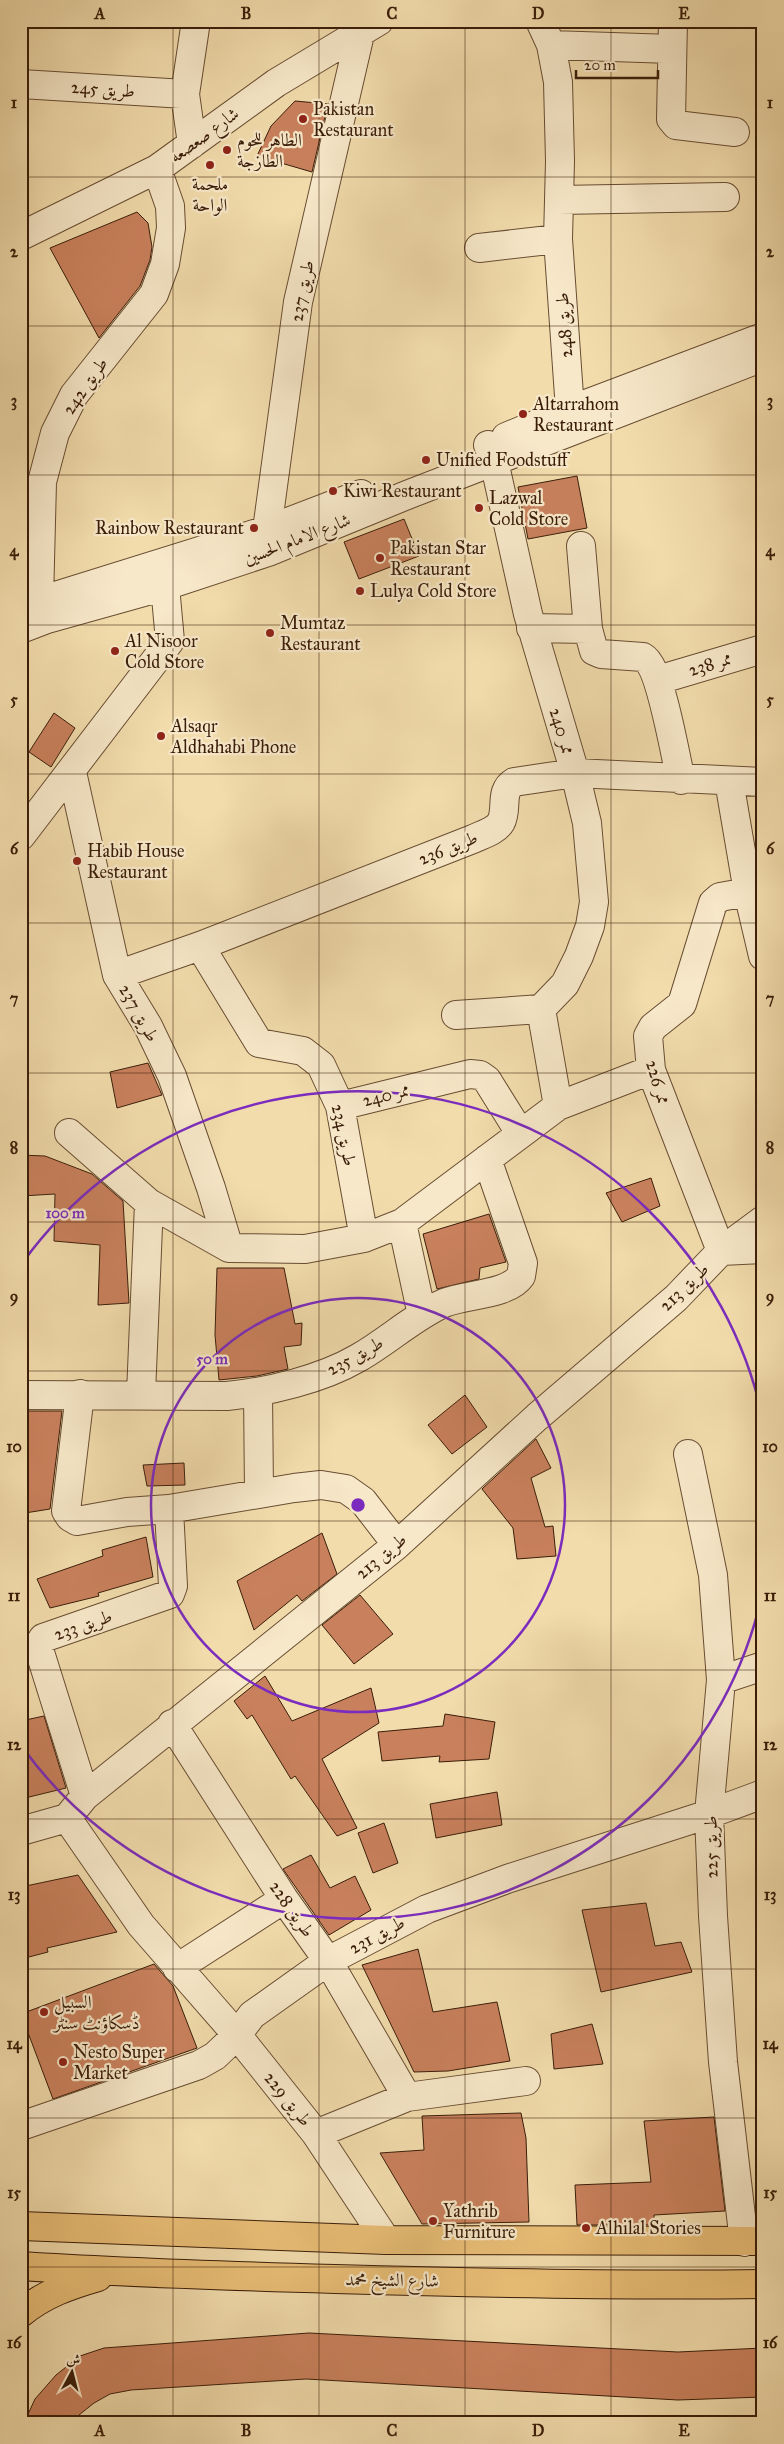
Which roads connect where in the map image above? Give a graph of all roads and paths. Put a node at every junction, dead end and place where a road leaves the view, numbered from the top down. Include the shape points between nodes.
1 (196, 21) edge
2 (673, 21) edge
3 (369, 27) edge
4 (546, 33) edge
5 (672, 49) junction
6 (21, 84) edge
7 (185, 94) junction
8 (735, 132) dead end
9 (192, 144) junction
10 (157, 169) junction
11 (725, 197) dead end
12 (559, 200) junction
13 (21, 236) edge
14 (558, 239) junction
15 (479, 248) dead end
16 (763, 337) edge
17 (763, 357) edge
18 (719, 364) junction
19 (563, 420) junction
20 (491, 453) junction
21 (268, 541) junction
22 (581, 546) dead end
23 (161, 576) junction
24 (36, 610) edge
25 (532, 628) junction
26 (21, 629) edge
27 (588, 629) junction
28 (763, 649) edge
29 (658, 680) junction
30 (72, 772) junction
31 (575, 774) junction
32 (681, 780) junction
33 (729, 781) junction
34 (763, 782) edge
35 (21, 836) edge
36 (748, 892) junction
37 (200, 946) junction
38 (763, 956) edge
39 (117, 975) junction
40 (541, 1009) junction
41 (456, 1015) dead end
42 (651, 1070) junction
43 (340, 1106) junction
44 (558, 1106) junction
45 (69, 1133) dead end
46 (520, 1133) junction
47 (488, 1160) junction
48 (149, 1203) junction
49 (763, 1220) edge
50 (402, 1223) junction
51 (364, 1238) junction
52 (229, 1248) junction
53 (763, 1249) edge
54 (721, 1250) junction
55 (422, 1316) junction
56 (258, 1392) junction
57 (80, 1394) junction
58 (141, 1394) junction
59 (21, 1395) edge
60 (688, 1454) dead end
61 (259, 1494) junction
62 (169, 1509) junction
63 (397, 1545) junction
64 (763, 1666) edge
65 (721, 1680) junction
66 (172, 1724) junction
67 (763, 1794) edge
68 (85, 1796) junction
69 (710, 1814) junction
70 (68, 1818) junction
71 (21, 1831) edge
72 (284, 1899) junction
73 (328, 1961) junction
74 (177, 1968) junction
75 (237, 2035) junction
76 (526, 2081) dead end
77 (407, 2097) junction
78 (21, 2126) edge
79 (316, 2134) junction
80 (21, 2226) edge
81 (386, 2240) junction
82 (753, 2241) edge
83 (21, 2266) edge
84 (112, 2272) junction
85 (763, 2284) edge
86 (21, 2313) edge

1 - 7 street
2 - 5 street
3 - 9 street, شارع صعصعه via 276,83
3 - 21 street, طريق 237 via 298,302
4 - 5 street, طريق 248
4 - 12 street, طريق 248 via 558,82
5 - 8 street via 671,119 676,124
6 - 7 street, طريق 245
7 - 9 street
9 - 10 street, شارع صعصعه
10 - 13 street, شارع صعصعه
10 - 24 street, طريق 242 via 170,206 171,228 165,264 154,294 74,395 55,433 42,482
11 - 12 street
12 - 14 street, طريق 248
14 - 15 street
14 - 19 street, طريق 248
16 - 18 street, شارع الامام الحسين
17 - 18 street, شارع الامام الحسين
18 - 19 street, شارع الامام الحسين
19 - 20 street, شارع الامام الحسين
20 - 21 street, شارع الامام الحسين
20 - 25 street, ممر 240
21 - 23 street, شارع الامام الحسين
22 - 27 street
23 - 24 street, شارع الامام الحسين
23 - 30 street via 170,641
24 - 26 street, شارع الامام الحسين
25 - 27 street
25 - 31 street, ممر 240
27 - 29 street via 594,651 642,657 651,664
28 - 29 street, ممر 238
29 - 32 street
30 - 35 street
30 - 39 street, طريق 237
31 - 32 street, طريق 236
31 - 37 street, طريق 236 via 514,782 506,788 501,822 494,829
31 - 40 street, ممر 240 via 587,823 594,902 580,956 565,984
32 - 33 street, طريق 236
33 - 34 street, طريق 236
33 - 36 street
36 - 38 street
36 - 42 street, ممر 226 via 720,897 713,903 682,1004 650,1031
37 - 39 street, طريق 236
37 - 43 street, طريق 234 via 259,1043 303,1051 321,1065
39 - 52 street, طريق 237 via 148,1026 172,1076
40 - 41 street
40 - 44 street
42 - 44 street
42 - 54 street, ممر 226
43 - 46 street, ممر 240 via 470,1074 480,1075 487,1080
43 - 51 street, طريق 234
44 - 46 street
45 - 48 street
46 - 47 street
47 - 50 street
47 - 55 street, طريق 235 via 521,1257 521,1276 512,1286 461,1297
48 - 52 street
48 - 58 street
49 - 54 street, طريق 213
50 - 51 street
50 - 55 street
51 - 52 street via 305,1249
53 - 54 street, طريق 213
54 - 63 street, طريق 213 via 676,1298 537,1417
55 - 56 street, طريق 235 via 344,1365
56 - 58 street, طريق 235 via 227,1396
56 - 61 street
57 - 58 street, طريق 235
57 - 59 street, طريق 235
57 - 62 street via 66,1512 77,1521
60 - 65 street, طريق 225 via 713,1575
61 - 62 street
61 - 63 street via 321,1486 346,1488 363,1501
62 - 68 street, طريق 233 via 173,1586 170,1594 39,1642
63 - 66 street, طريق 213
64 - 65 street
65 - 69 street, طريق 225
66 - 68 street, طريق 213
66 - 72 street, طريق 228
67 - 69 street, طريق 231
68 - 70 street, طريق 213
69 - 73 street, طريق 231 via 507,1879 427,1909
69 - 82 street, طريق 225 via 723,2062
70 - 71 street
70 - 74 street, طريق 229 via 141,1925
72 - 73 street, طريق 228
72 - 74 street
73 - 75 street, طريق 231 via 252,2015
73 - 77 street, طريق 228
74 - 75 street, طريق 229
75 - 78 street, طريق 231 via 215,2056 199,2065
75 - 79 street, طريق 229
76 - 77 street
77 - 79 street
79 - 81 street, طريق 229
80 - 81 main road
81 - 82 main road
83 - 84 main road, شارع الشيخ محمد
84 - 85 main road, شارع الشيخ محمد via 648,2285
84 - 86 main road via 38,2300

